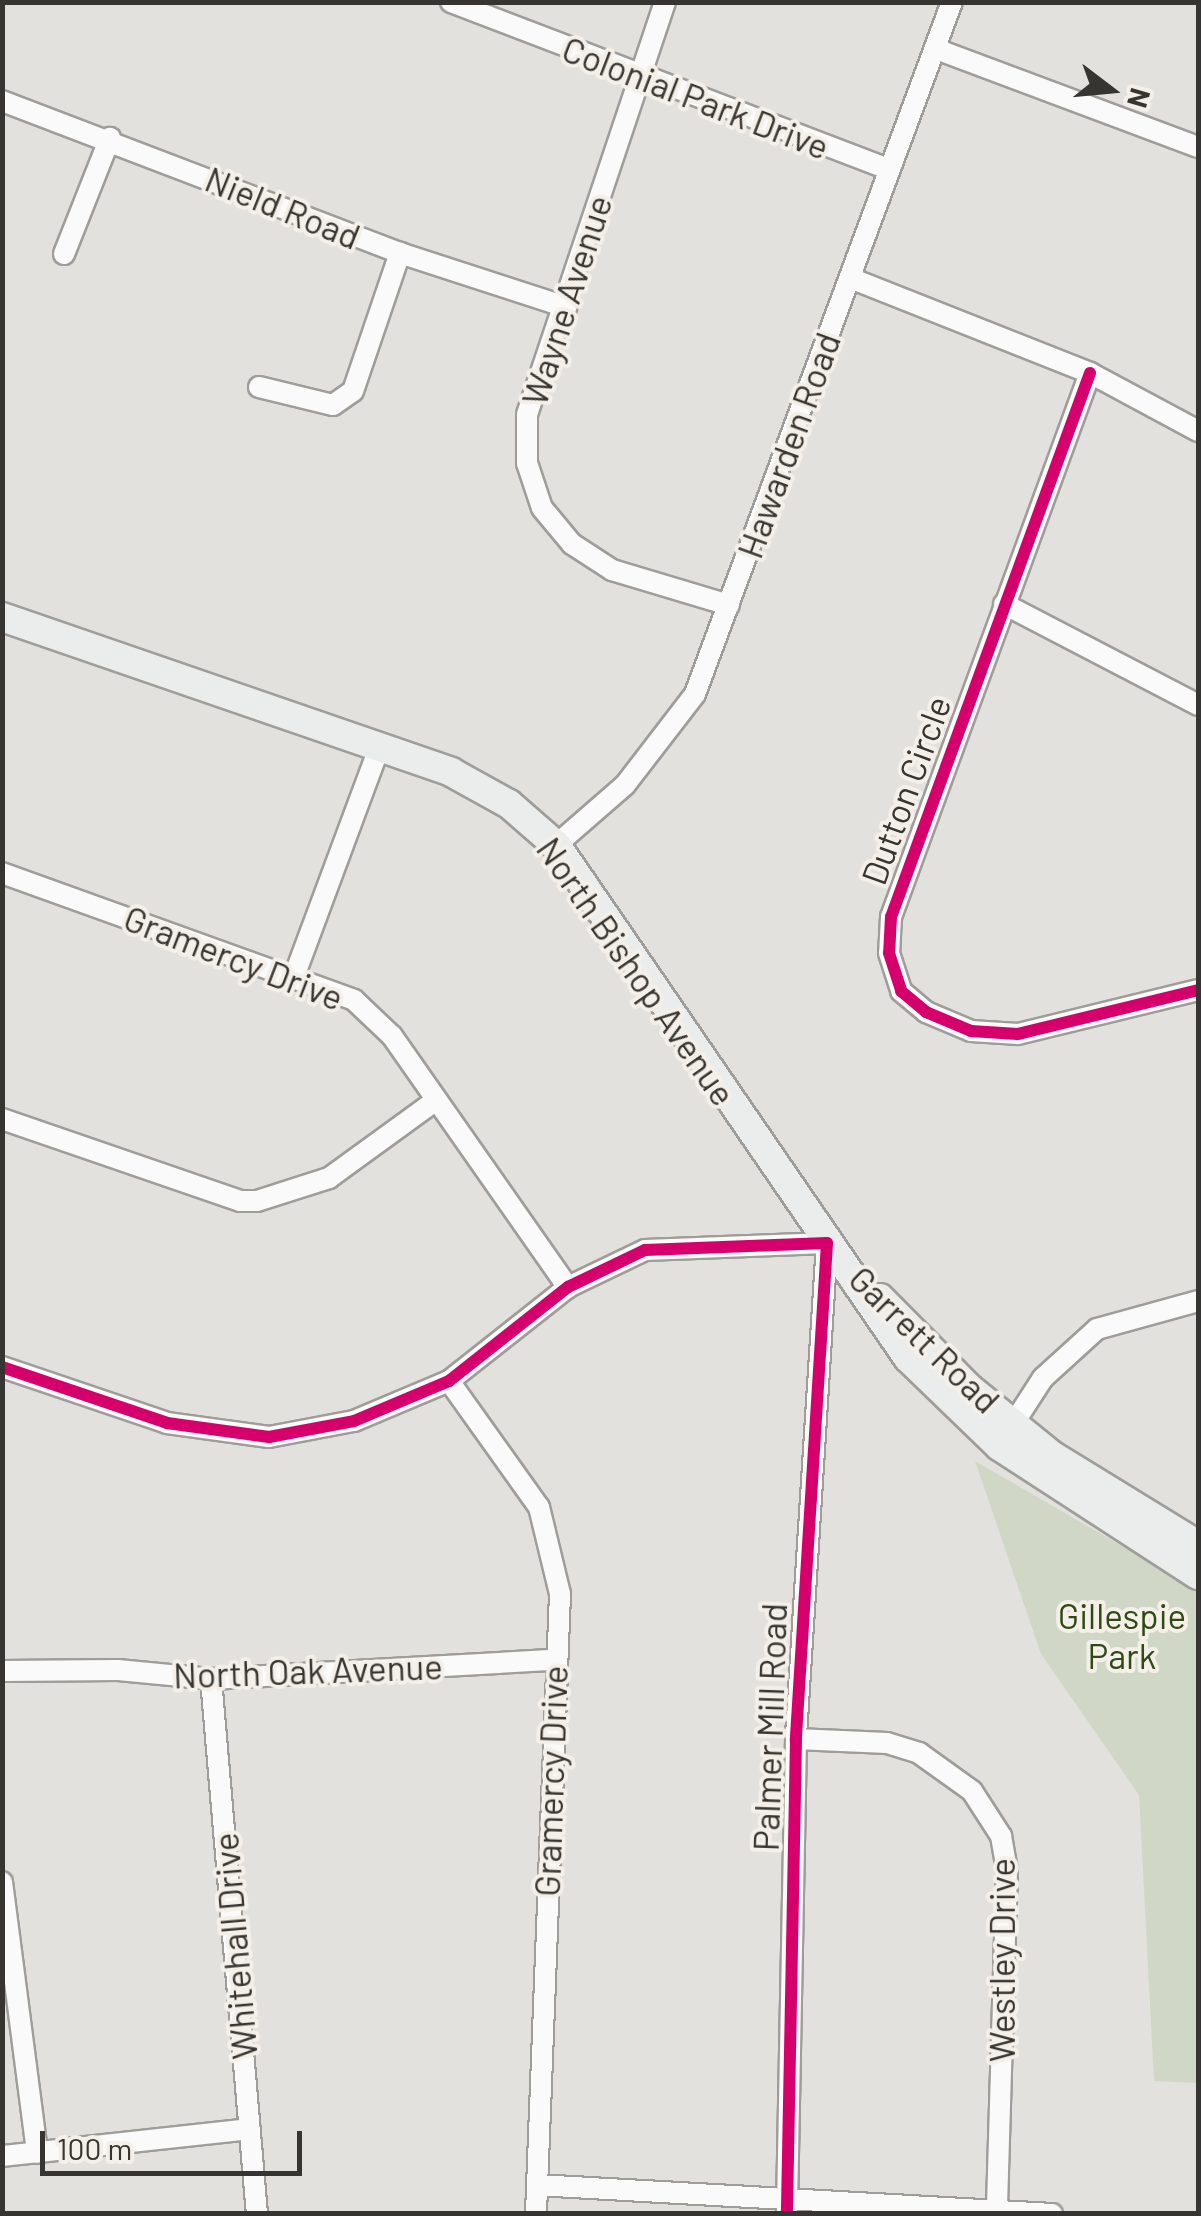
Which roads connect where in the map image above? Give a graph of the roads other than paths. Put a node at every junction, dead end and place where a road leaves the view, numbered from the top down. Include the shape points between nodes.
1 (451, 2) edge
2 (665, 2) edge
3 (952, 2) edge
4 (936, 49) junction
5 (638, 76) junction
6 (2, 101) edge
7 (110, 138) junction
8 (1198, 147) edge
9 (886, 168) junction
10 (400, 253) junction
11 (64, 254) dead end
12 (850, 278) junction
13 (566, 307) junction
14 (1090, 373) junction
15 (258, 388) dead end
16 (1198, 431) edge
17 (1004, 604) junction
18 (728, 605) junction
19 (2, 617) edge
20 (1198, 705) edge
21 (379, 748) junction
22 (556, 845) junction
23 (2, 872) edge
24 (295, 974) junction
25 (1198, 990) edge
26 (435, 1101) junction
27 (2, 1119) edge
28 (827, 1243) junction
29 (568, 1287) junction
30 (1198, 1301) edge
31 (2, 1367) edge
32 (449, 1381) junction
33 (1006, 1435) junction
34 (1198, 1545) edge
35 (1198, 1575) edge
36 (553, 1660) junction
37 (2, 1671) edge
38 (211, 1679) junction
39 (796, 1740) junction
40 (2, 1882) edge
41 (250, 2129) junction
42 (37, 2153) junction
43 (2, 2156) edge
44 (537, 2185) junction
45 (786, 2205) edge
46 (997, 2208) junction
47 (257, 2214) edge
48 (536, 2214) edge
49 (1052, 2214) edge

1 - 5 street, Colonial Park Drive
2 - 5 street, Wayne Avenue
3 - 4 street, Hawarden Road
4 - 8 street
4 - 9 street, Hawarden Road
5 - 9 street, Colonial Park Drive
5 - 13 street, Wayne Avenue
6 - 7 street, Nield Road
7 - 10 street, Nield Road
7 - 11 street
9 - 12 street, Hawarden Road
10 - 13 street, Nield Road
10 - 15 street via 353,391 333,406
12 - 14 street
12 - 18 street, Hawarden Road
13 - 18 street, Wayne Avenue via 527,415 527,463 542,508 572,544 612,570
14 - 16 street
14 - 17 street, Dutton Circle
17 - 20 street
17 - 25 street, Dutton Circle via 892,918 890,953 900,991 926,1012 971,1031 1018,1034
18 - 22 street, Hawarden Road via 695,694 663,744
19 - 21 main road, North Bishop Avenue
21 - 22 main road, North Bishop Avenue via 452,772 509,804
21 - 24 street
22 - 28 main road, North Bishop Avenue
23 - 24 street, Gramercy Drive
24 - 26 street, Gramercy Drive via 374,1016
26 - 27 street via 329,1178 257,1201 240,1201
26 - 29 street, Gramercy Drive
28 - 29 street via 672,1245 620,1259
28 - 33 main road, Garrett Road via 908,1358
28 - 39 street, Palmer Mill Road
29 - 32 street
30 - 33 street via 1096,1330 1043,1378
31 - 32 street via 190,1429 270,1436 354,1421
32 - 36 street, Gramercy Drive via 539,1508 560,1594
33 - 34 main road, Garrett Road
33 - 35 main road, Garrett Road
36 - 38 street, North Oak Avenue
36 - 44 street, Gramercy Drive
37 - 38 street, North Oak Avenue via 118,1670
38 - 41 street, Whitehall Drive
39 - 45 street, Palmer Mill Road
39 - 46 street, Westley Drive via 887,1743 919,1753 972,1791 1002,1836 1007,1869
40 - 42 street
41 - 42 street
41 - 47 street, Whitehall Drive
42 - 43 street
44 - 45 street
44 - 48 street, Gramercy Drive
45 - 46 street
46 - 49 street

